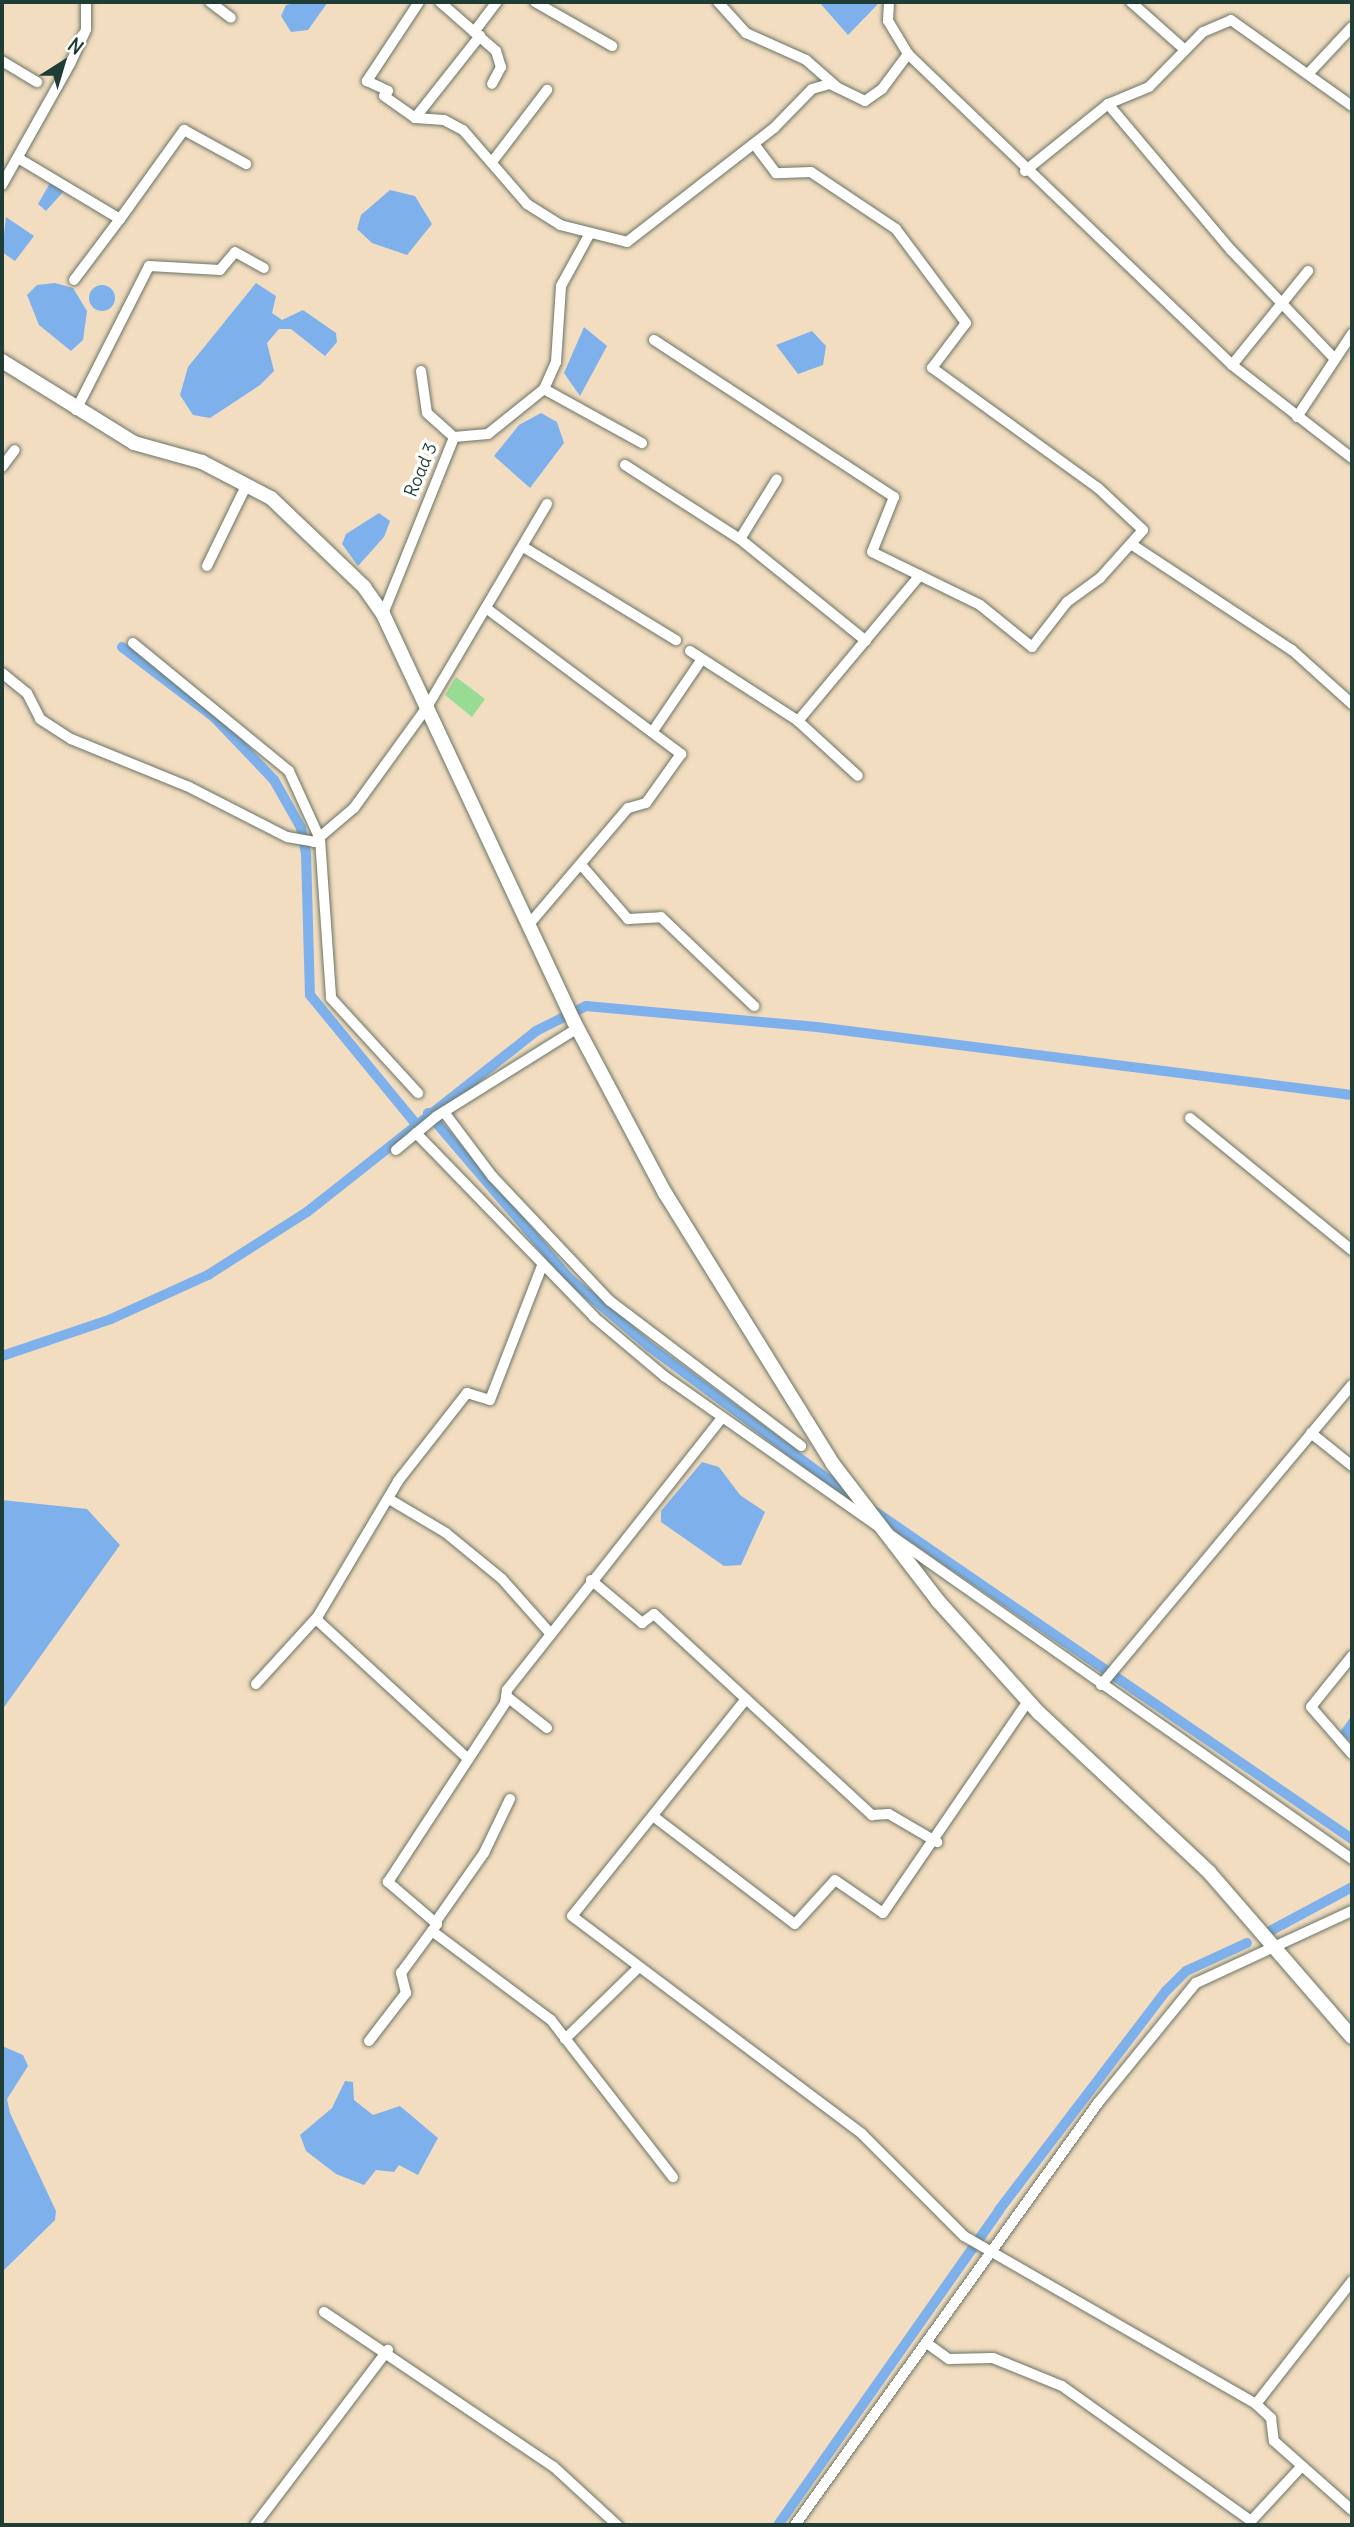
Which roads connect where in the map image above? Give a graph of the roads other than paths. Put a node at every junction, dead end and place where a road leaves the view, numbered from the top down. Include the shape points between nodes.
1 (86, 2) edge
2 (210, 2) edge
3 (419, 2) edge
4 (440, 2) edge
5 (497, 2) edge
6 (535, 2) edge
7 (718, 2) edge
8 (888, 2) edge
9 (1131, 2) edge
10 (231, 18) dead end
11 (1352, 27) edge
12 (477, 34) junction
13 (612, 46) dead end
14 (1185, 50) junction
15 (908, 54) junction
16 (2, 61) edge
17 (1308, 74) junction
18 (37, 82) dead end
19 (492, 84) dead end
20 (839, 89) junction
21 (547, 90) dead end
22 (1108, 104) junction
23 (1352, 106) edge
24 (415, 118) junction
25 (754, 144) junction
26 (2, 160) edge
27 (492, 162) junction
28 (15, 163) junction
29 (246, 164) dead end
30 (1026, 172) junction
31 (2, 185) edge
32 (120, 219) junction
33 (589, 235) junction
34 (264, 268) dead end
35 (1308, 271) dead end
36 (74, 279) dead end
37 (1281, 303) junction
38 (1352, 334) edge
39 (654, 340) dead end
40 (1334, 358) junction
41 (2, 361) edge
42 (1232, 365) junction
43 (421, 371) dead end
44 (544, 388) junction
45 (76, 410) junction
46 (1297, 417) junction
47 (454, 437) junction
48 (642, 443) dead end
49 (15, 450) dead end
50 (1352, 458) edge
51 (625, 465) dead end
52 (2, 467) edge
53 (777, 479) dead end
54 (247, 484) junction
55 (547, 504) dead end
56 (740, 539) junction
57 (1131, 544) junction
58 (525, 548) junction
59 (206, 566) dead end
60 (920, 575) junction
61 (490, 611) junction
62 (383, 614) junction
63 (676, 640) dead end
64 (866, 641) junction
65 (133, 643) dead end
66 (690, 650) dead end
67 (702, 659) junction
68 (2, 673) edge
69 (1352, 704) edge
70 (427, 707) junction
71 (798, 722) junction
72 (653, 731) junction
73 (858, 776) dead end
74 (317, 840) junction
75 (583, 867) junction
76 (530, 923) junction
77 (754, 1006) dead end
78 (576, 1025) junction
79 (418, 1093) dead end
80 (440, 1114) junction
81 (1189, 1118) dead end
82 (419, 1130) junction
83 (396, 1150) dead end
84 (1352, 1250) edge
85 (542, 1266) junction
86 (1352, 1385) edge
87 (722, 1418) junction
88 (1311, 1433) junction
89 (801, 1446) dead end
90 (1352, 1466) edge
91 (389, 1499) junction
92 (875, 1525) junction
93 (592, 1580) junction
94 (316, 1619) junction
95 (550, 1633) junction
96 (1352, 1656) edge
97 (1103, 1682) junction
98 (256, 1684) dead end
99 (506, 1696) junction
100 (746, 1699) junction
101 (1028, 1702) junction
102 (547, 1728) dead end
103 (1352, 1754) edge
104 (468, 1759) junction
105 (510, 1798) dead end
106 (653, 1816) junction
107 (937, 1842) junction
108 (1352, 1859) edge
109 (1352, 1911) edge
110 (435, 1926) junction
111 (1276, 1951) junction
112 (636, 1970) junction
113 (1352, 2037) edge
114 (565, 2039) junction
115 (369, 2042) dead end
116 (673, 2177) dead end
117 (986, 2249) junction
118 (1352, 2281) edge
119 (324, 2312) dead end
120 (928, 2344) junction
121 (387, 2350) junction
122 (1256, 2404) junction
123 (1302, 2466) junction
124 (1352, 2510) edge
125 (255, 2525) edge
126 (617, 2525) edge
127 (795, 2525) edge

1 - 28 street via 86,29
2 - 10 street
3 - 24 street via 367,81
4 - 12 street
5 - 12 street
6 - 13 street
7 - 20 street via 746,33 806,60
8 - 15 street via 888,22
9 - 14 street
11 - 17 street
12 - 19 street via 502,61
12 - 24 street
14 - 17 street via 1231,20
14 - 22 street via 1140,93
15 - 20 street via 873,97 857,100
15 - 30 street
16 - 18 street
17 - 23 street
20 - 25 street via 812,89
21 - 27 street
22 - 30 street
22 - 37 street
24 - 27 street via 444,120 463,130
25 - 33 street via 627,242
25 - 57 street via 776,173 811,172 910,244 966,323 932,368 1143,527
26 - 28 street
27 - 33 street via 527,204
28 - 31 street
28 - 32 street
29 - 32 street via 184,130
30 - 42 street
32 - 36 street
33 - 44 street, Road 3 via 561,286 556,362
34 - 45 street via 235,252 220,270 155,264 145,270
35 - 37 street
37 - 40 street
37 - 42 street
38 - 40 street
39 - 60 street via 894,497 872,552
40 - 46 street
41 - 45 street
42 - 46 street
43 - 47 street via 427,414
44 - 47 street, Road 3 via 488,434
44 - 48 street
45 - 54 street via 143,447 202,462
46 - 50 street
47 - 62 street, Road 3
49 - 52 street
51 - 56 street
53 - 56 street
54 - 59 street
54 - 62 street via 318,536
55 - 58 street
56 - 64 street
57 - 60 street via 1068,602 1034,648 980,606
57 - 69 street via 1292,650
58 - 61 street
58 - 63 street
60 - 64 street
61 - 70 street
61 - 72 street
62 - 70 street
64 - 71 street
65 - 74 street via 285,764
66 - 67 street
67 - 71 street
67 - 72 street
68 - 74 street via 27,693 40,719 62,734 293,840
70 - 74 street via 354,808
70 - 76 street
71 - 73 street
72 - 75 street via 681,756 644,806 628,808
74 - 79 street via 331,998
75 - 76 street via 568,871
75 - 77 street via 628,919 661,918
76 - 78 street
78 - 80 street
78 - 92 street via 715,1283
80 - 82 street
80 - 89 street via 610,1301
81 - 84 street
82 - 83 street
82 - 85 street
85 - 87 street via 594,1317
85 - 91 street via 490,1400 467,1393
86 - 88 street
87 - 92 street
87 - 93 street
88 - 90 street
88 - 97 street
91 - 94 street
91 - 95 street via 446,1533 502,1579
92 - 97 street
92 - 101 street
93 - 95 street
93 - 100 street via 642,1623 654,1614
94 - 98 street
94 - 104 street
95 - 99 street
96 - 103 street via 1311,1707
97 - 108 street via 1265,1792
99 - 102 street
99 - 104 street
100 - 106 street
100 - 107 street via 872,1815 889,1814
101 - 107 street
101 - 111 street via 1209,1872
104 - 110 street via 388,1882
105 - 110 street via 484,1853
106 - 107 street via 799,1925 835,1880 885,1913
106 - 112 street via 571,1912
109 - 111 street
110 - 114 street
110 - 115 street via 401,1973 406,1993
111 - 113 street
111 - 117 street via 1196,1983
112 - 114 street
112 - 117 street via 862,2134 964,2236
114 - 116 street
117 - 120 street
117 - 122 street via 1128,2335 1143,2334 1187,2359
118 - 122 street
119 - 121 street
120 - 123 street via 949,2359 993,2358 1062,2386 1251,2521
120 - 127 street
121 - 125 street
121 - 126 street via 554,2467
122 - 123 street via 1271,2418 1274,2441
123 - 124 street

